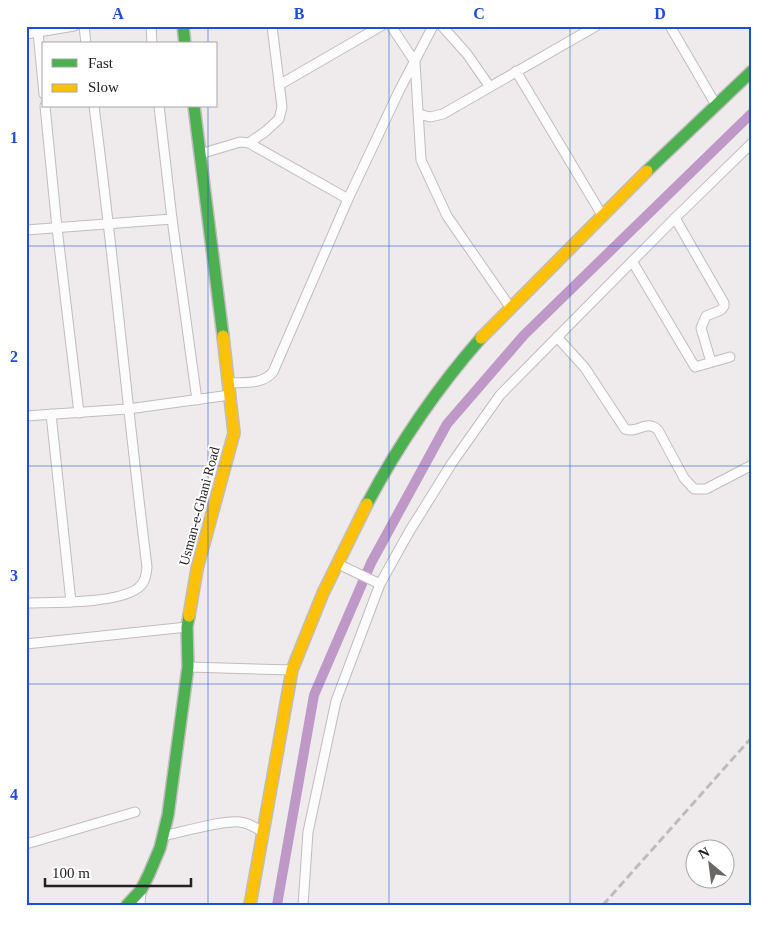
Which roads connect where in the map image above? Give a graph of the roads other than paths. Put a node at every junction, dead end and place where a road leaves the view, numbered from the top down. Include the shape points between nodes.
1 (74, 26) edge
2 (84, 26) edge
3 (150, 26) edge
4 (183, 26) edge
5 (381, 26) edge
6 (391, 26) edge
7 (433, 26) edge
8 (442, 26) edge
9 (596, 26) edge
10 (670, 26) edge
11 (63, 27) edge
12 (273, 27) edge
13 (30, 31) edge
14 (86, 42) edge
15 (152, 42) edge
16 (185, 42) edge
17 (415, 62) junction
18 (516, 71) junction
19 (752, 71) edge
20 (42, 85) edge
21 (279, 85) junction
22 (490, 87) junction
23 (716, 105) junction
24 (45, 108) edge
25 (94, 108) edge
26 (159, 108) edge
27 (194, 108) edge
28 (420, 114) junction
29 (249, 143) junction
30 (752, 143) edge
31 (200, 154) junction
32 (348, 199) junction
33 (602, 215) junction
34 (172, 218) junction
35 (675, 218) junction
36 (110, 225) junction
37 (57, 228) junction
38 (26, 230) edge
39 (632, 261) junction
40 (510, 306) junction
41 (557, 337) junction
42 (730, 356) dead end
43 (711, 362) junction
44 (228, 383) junction
45 (230, 395) junction
46 (197, 400) junction
47 (128, 409) junction
48 (79, 413) junction
49 (51, 414) junction
50 (26, 416) edge
51 (752, 465) edge
52 (338, 564) junction
53 (378, 582) junction
54 (71, 602) junction
55 (26, 603) edge
56 (187, 627) junction
57 (26, 644) edge
58 (188, 667) junction
59 (292, 670) junction
60 (135, 812) dead end
61 (262, 832) junction
62 (163, 836) junction
63 (26, 844) edge
64 (141, 890) junction
65 (127, 905) edge
66 (140, 905) edge
67 (250, 905) edge
68 (303, 905) edge

1 - 11 street
2 - 14 street
3 - 15 street
4 - 16 street
5 - 21 street
6 - 17 street
7 - 17 street
8 - 22 street
9 - 18 street
10 - 23 street
11 - 13 street
12 - 21 street
13 - 20 street
17 - 28 street
17 - 32 street
18 - 22 street
18 - 33 street
19 - 23 street
21 - 29 street via 282,107 279,119
22 - 28 street via 443,114 430,117
23 - 33 street
24 - 37 street
25 - 36 street
26 - 34 street
27 - 31 street, Usman-e-Ghani Road
28 - 40 street via 421,160 447,216
29 - 31 street via 240,142
29 - 32 street
30 - 35 street
31 - 44 street, Usman-e-Ghani Road
32 - 44 street via 273,372 260,381
33 - 40 street
34 - 36 street
34 - 46 street
35 - 39 street
35 - 43 street via 724,303 721,310 706,316 701,328
36 - 37 street
36 - 47 street
37 - 38 street
37 - 48 street
39 - 41 street
39 - 43 street via 695,367
40 - 52 street via 479,340 414,425 380,480
41 - 51 street via 585,368 625,429 652,426 658,430 684,478 694,489 706,489
41 - 53 street via 495,403 452,463
42 - 43 street
44 - 45 street, Usman-e-Ghani Road
45 - 46 street
45 - 56 street, Usman-e-Ghani Road via 234,433 197,569
46 - 47 street
47 - 48 street
47 - 54 street via 147,567 145,580 139,588 118,597
48 - 49 street
49 - 50 street
49 - 54 street
52 - 53 street
52 - 59 street
53 - 68 street via 336,701 308,832
54 - 55 street
56 - 57 street
56 - 58 street, Usman-e-Ghani Road
58 - 59 street
58 - 62 street, Usman-e-Ghani Road
59 - 61 street
60 - 63 street
61 - 62 street via 240,822
61 - 67 street
62 - 64 street, Usman-e-Ghani Road
64 - 65 street, Usman-e-Ghani Road
64 - 66 street

